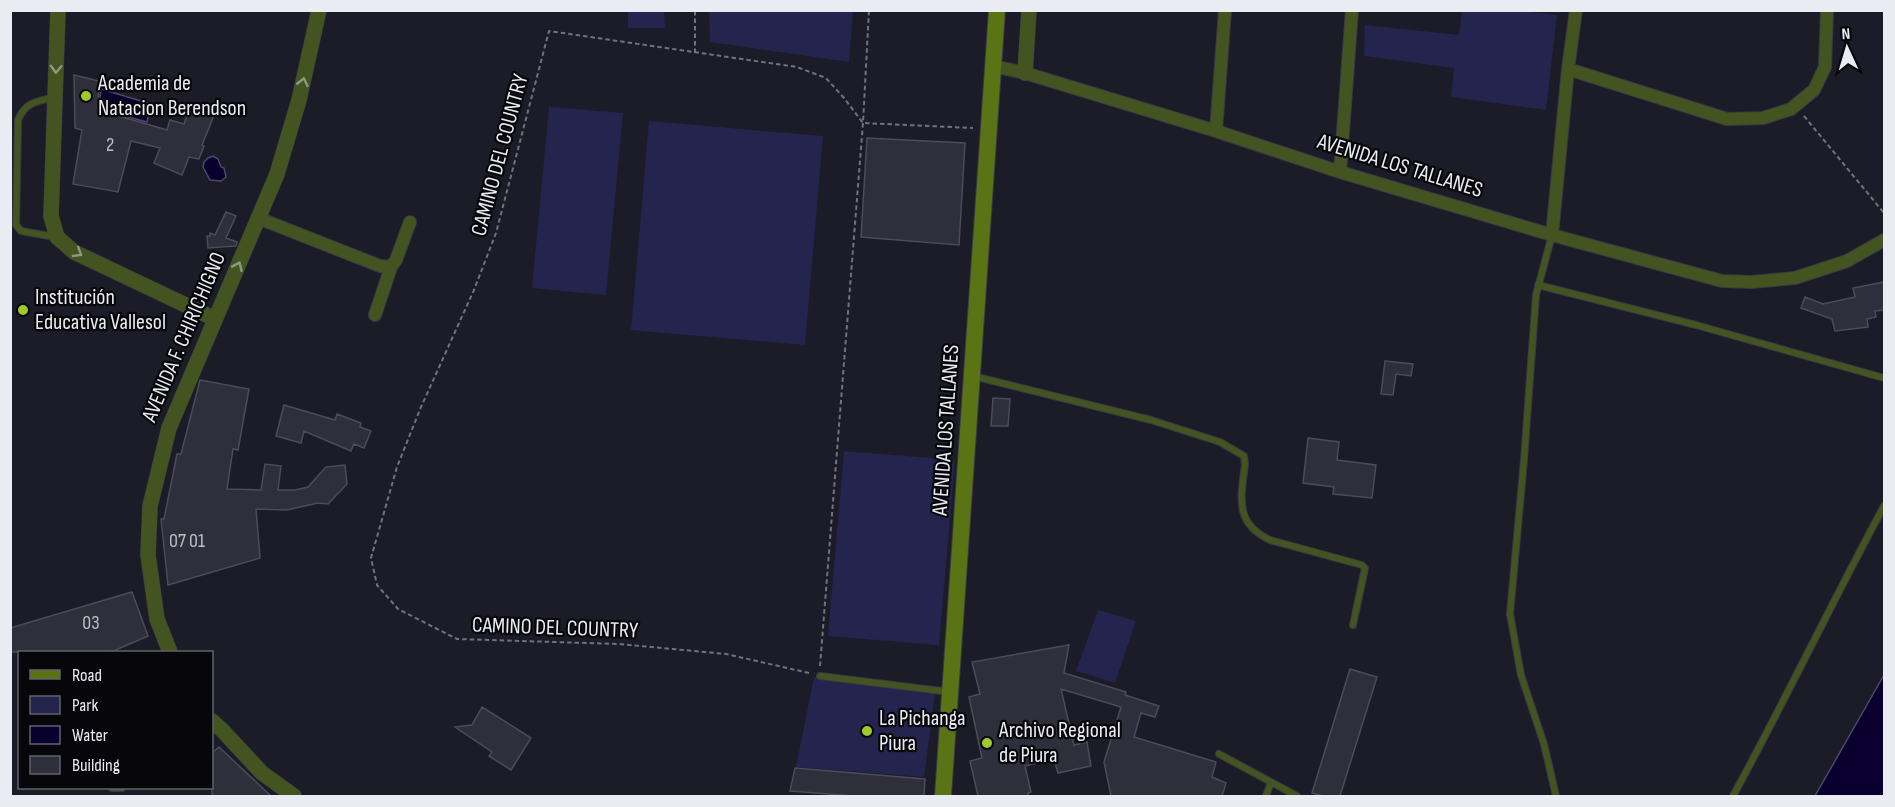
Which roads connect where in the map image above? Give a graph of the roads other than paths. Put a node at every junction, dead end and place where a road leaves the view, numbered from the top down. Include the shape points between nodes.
1 (58, 10) edge
2 (319, 10) edge
3 (997, 10) edge
4 (1029, 10) edge
5 (1225, 10) edge
6 (1353, 10) edge
7 (1576, 10) edge
8 (1827, 10) edge
9 (993, 66) junction
10 (1568, 69) junction
11 (1025, 73) junction
12 (55, 97) junction
13 (1215, 131) junction
14 (1340, 172) junction
15 (258, 218) junction
16 (410, 222) dead end
17 (1552, 235) junction
18 (57, 237) junction
19 (1884, 240) edge
20 (392, 267) junction
21 (1538, 285) junction
22 (375, 315) dead end
23 (215, 319) junction
24 (972, 376) junction
25 (1884, 378) edge
26 (1884, 506) edge
27 (1353, 625) dead end
28 (170, 651) edge
29 (820, 676) road end
30 (951, 692) junction
31 (213, 722) edge
32 (1219, 754) dead end
33 (1271, 782) junction
34 (294, 796) edge
35 (943, 796) edge
36 (1266, 796) edge
37 (1297, 796) edge
38 (1556, 796) edge
39 (1733, 796) edge

1 -> 12 street
15 -> 2 street, AVENIDA F. CHIRICHIGNO via 277,174 299,100
3 - 9 main road, AVENIDA LOS TALLANES
4 - 11 street
5 - 13 street
6 - 14 street
7 - 10 street
8 - 10 street via 1825,67 1814,90 1791,109 1763,118 1727,118
9 - 11 street, AVENIDA LOS TALLANES
9 - 24 main road, AVENIDA LOS TALLANES
10 - 17 street
11 - 13 street, AVENIDA LOS TALLANES
12 - 18 street via 51,216
12 - 18 lane via 31,103 22,109 18,120 16,225 21,231
13 - 14 street, AVENIDA LOS TALLANES
14 - 17 street, AVENIDA LOS TALLANES
15 - 20 street via 380,266
23 -> 15 street, AVENIDA F. CHIRICHIGNO
16 - 20 street
17 - 19 street, AVENIDA LOS TALLANES via 1722,281 1752,282 1795,278 1848,261
17 - 21 lane
18 -> 23 street via 74,252
20 - 22 street
21 - 25 lane
21 - 38 lane via 1510,614 1521,675
23 - 28 street, AVENIDA F. CHIRICHIGNO via 169,428 150,506 148,555 157,619
24 - 27 lane via 1151,420 1238,451 1245,464 1242,514 1256,533 1365,568
24 - 30 main road, AVENIDA LOS TALLANES
26 - 39 lane
29 - 30 lane
30 - 35 main road, AVENIDA LOS TALLANES
31 - 34 street via 262,773
32 - 33 lane
33 - 36 lane
33 - 37 lane

